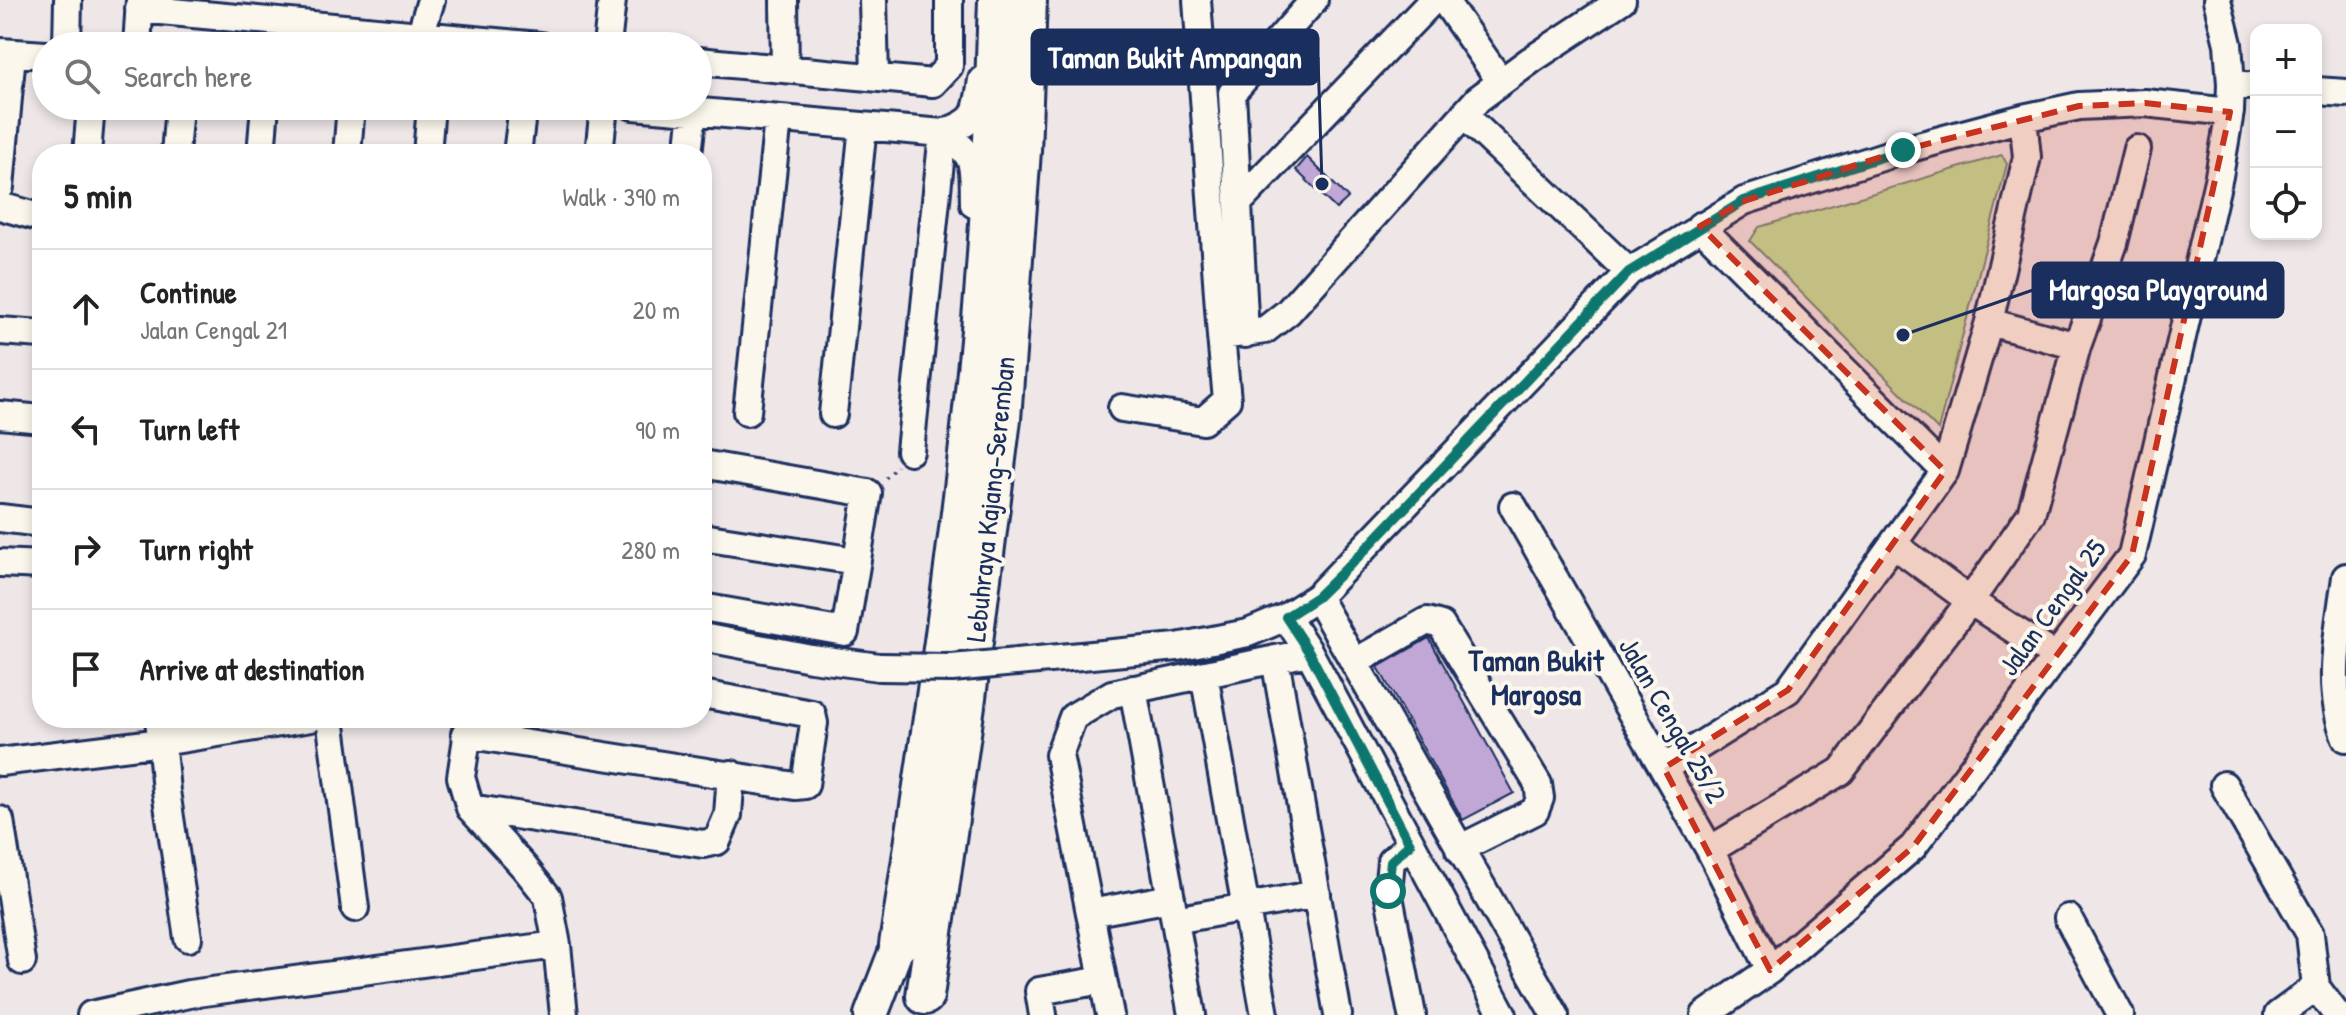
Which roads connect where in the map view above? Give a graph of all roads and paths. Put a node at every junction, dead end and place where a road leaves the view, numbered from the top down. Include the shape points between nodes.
1 (68, 0) edge
2 (431, 0) edge
3 (612, 0) edge
4 (784, 0) edge
5 (873, 0) edge
6 (949, 0) edge
7 (996, 0) edge
8 (1028, 0) edge
9 (1197, 0) edge
10 (1314, 0) edge
11 (1433, 0) edge
12 (1444, 0) edge
13 (1622, 0) edge
14 (2217, 0) edge
15 (140, 5) edge
16 (67, 32) edge
17 (138, 32) edge
18 (354, 32) edge
19 (421, 32) edge
20 (609, 32) edge
21 (6, 52) edge
22 (32, 54) edge
23 (712, 62) edge
24 (785, 69) junction
25 (875, 77) junction
26 (1501, 82) junction
27 (2244, 85) edge
28 (2322, 91) edge
29 (2346, 93) edge
30 (2230, 112) junction
31 (712, 113) edge
32 (1464, 115) junction
33 (2023, 118) junction
34 (778, 119) junction
35 (90, 120) edge
36 (178, 120) edge
37 (264, 120) edge
38 (350, 120) edge
39 (430, 120) edge
40 (521, 120) edge
41 (603, 120) edge
42 (692, 120) edge
43 (863, 126) junction
44 (943, 133) junction
45 (88, 144) edge
46 (176, 144) edge
47 (262, 144) edge
48 (348, 144) edge
49 (428, 144) edge
50 (518, 144) edge
51 (600, 144) edge
52 (689, 144) edge
53 (2137, 149) dead end
54 (0, 187) edge
55 (1238, 203) junction
56 (0, 206) edge
57 (32, 215) edge
58 (1700, 226) junction
59 (1629, 272) junction
60 (1989, 322) junction
61 (0, 331) edge
62 (32, 333) edge
63 (1233, 335) junction
64 (2077, 346) junction
65 (978, 350) junction
66 (1122, 408) dead end
67 (747, 412) dead end
68 (833, 414) dead end
69 (0, 415) edge
70 (32, 418) edge
71 (910, 451) joint
72 (712, 466) edge
73 (1945, 471) junction
74 (868, 493) junction
75 (1513, 506) dead end
76 (0, 518) edge
77 (32, 522) edge
78 (712, 539) edge
79 (1893, 544) junction
80 (856, 561) junction
81 (0, 563) edge
82 (32, 565) edge
83 (2346, 577) edge
84 (1317, 597) junction
85 (1970, 601) junction
86 (712, 609) edge
87 (1286, 617) junction
88 (712, 639) edge
89 (1309, 652) junction
90 (2055, 656) junction
91 (1275, 659) junction
92 (1355, 662) junction
93 (1204, 674) junction
94 (1133, 689) junction
95 (712, 696) edge
96 (185, 728) edge
97 (331, 728) edge
98 (467, 728) edge
99 (478, 728) edge
100 (160, 730) edge
101 (2346, 738) edge
102 (0, 762) edge
103 (1664, 768) junction
104 (731, 774) junction
105 (2224, 785) dead end
106 (470, 808) junction
107 (0, 822) edge
108 (1410, 844) junction
109 (1459, 849) junction
110 (1710, 850) junction
111 (1317, 894) junction
112 (1246, 907) junction
113 (355, 908) dead end
114 (1173, 909) junction
115 (1090, 913) junction
116 (2068, 918) dead end
117 (188, 938) dead end
118 (557, 945) junction
119 (898, 945) junction
120 (22, 961) dead end
121 (1770, 970) junction
122 (1103, 980) junction
123 (2316, 987) junction
124 (924, 1009) edge
125 (91, 1015) edge
126 (564, 1015) edge
127 (871, 1015) edge
128 (887, 1015) edge
129 (1043, 1015) edge
130 (1110, 1015) edge
131 (1192, 1015) edge
132 (1265, 1015) edge
133 (1338, 1015) edge
134 (1412, 1015) edge
135 (1503, 1015) edge
136 (1555, 1015) edge
137 (1705, 1015) edge
138 (2120, 1015) edge
139 (2278, 1015) edge
140 (2337, 1015) edge

1 - 16 street
2 - 19 street
3 - 20 street
4 - 24 street
5 - 25 street
6 - 25 street via 949,66 933,83
7 - 44 street via 977,110 967,124
7 - 65 highway, Lebuhraya Kajang-Seremban
8 - 124 highway, Lebuhraya Kajang-Seremban via 1002,419
9 - 63 street
10 - 55 street via 1232,93
11 - 55 street
12 - 26 street
13 - 26 street
14 - 27 street, Jalan Cengal 25
15 - 17 street
15 - 18 street
21 - 22 street
21 - 54 street
23 - 24 street
24 - 25 street
26 - 32 street
27 - 30 street, Jalan Cengal 25
28 - 29 street
30 - 33 street via 2145,103 2079,106
30 - 90 street, Jalan Cengal 25 via 2132,555
31 - 34 street
32 - 59 street
32 - 63 street via 1288,312 1265,330
33 - 58 street via 1744,201
33 - 60 street via 2027,157
34 - 43 street
34 - 67 street
35 - 45 street
36 - 46 street
37 - 47 street
38 - 48 street
39 - 49 street
40 - 50 street
41 - 51 street
42 - 52 street
43 - 44 street
43 - 68 street
44 - 65 street via 973,162
44 - 71 street
53 - 64 street via 2114,243
55 - 63 street
56 - 57 street
58 - 59 street
58 - 73 street
59 - 84 street
60 - 64 street
60 - 73 street
61 - 62 street
63 - 66 street via 1227,400 1203,421
64 - 85 street via 2031,514
65 - 119 highway, Lebuhraya Kajang-Seremban via 935,702
69 - 70 street
71 - 74 path
72 - 74 street
73 - 79 street
74 - 80 street
75 - 103 street, Jalan Cengal 25/2
76 - 77 street
78 - 80 street
79 - 85 street
79 - 103 street via 1788,690
80 - 86 street via 845,632
81 - 82 street
83 - 101 street via 2334,667
84 - 87 street
84 - 92 street
85 - 90 street
85 - 110 street via 1841,771
87 - 88 street, bridge via 1248,633 1177,647 952,668 879,667
87 - 89 street
89 - 91 street
89 - 108 street
90 - 121 street, Jalan Cengal 25 via 1913,847
91 - 93 street
91 - 111 street
92 - 109 street
92 - 109 street via 1427,621 1441,625 1538,784 1535,811
93 - 94 street
93 - 112 street
94 - 114 street
94 - 115 street via 1112,694 1073,717 1059,755
95 - 104 street via 812,714 805,785
96 - 100 street
97 - 113 street
98 - 106 street via 461,777
99 - 104 street
100 - 102 street
100 - 117 street
103 - 110 street, Jalan Cengal 25/2
104 - 106 street via 728,815 717,841 703,844
105 - 123 street via 2310,934
106 - 118 street via 548,897
107 - 120 street
108 - 134 street via 1391,861 1388,891
108 - 135 street
109 - 136 street
110 - 121 street, Jalan Cengal 25/2
111 - 112 street
111 - 133 street
112 - 114 street
112 - 132 street
114 - 115 street
114 - 131 street
115 - 122 street
116 - 138 street
118 - 125 street via 189,994
118 - 126 street
119 - 127 main road
119 - 128 main road
121 - 137 street, Jalan Cengal 25
122 - 129 street via 1039,991
122 - 130 street
123 - 139 street
123 - 140 street

